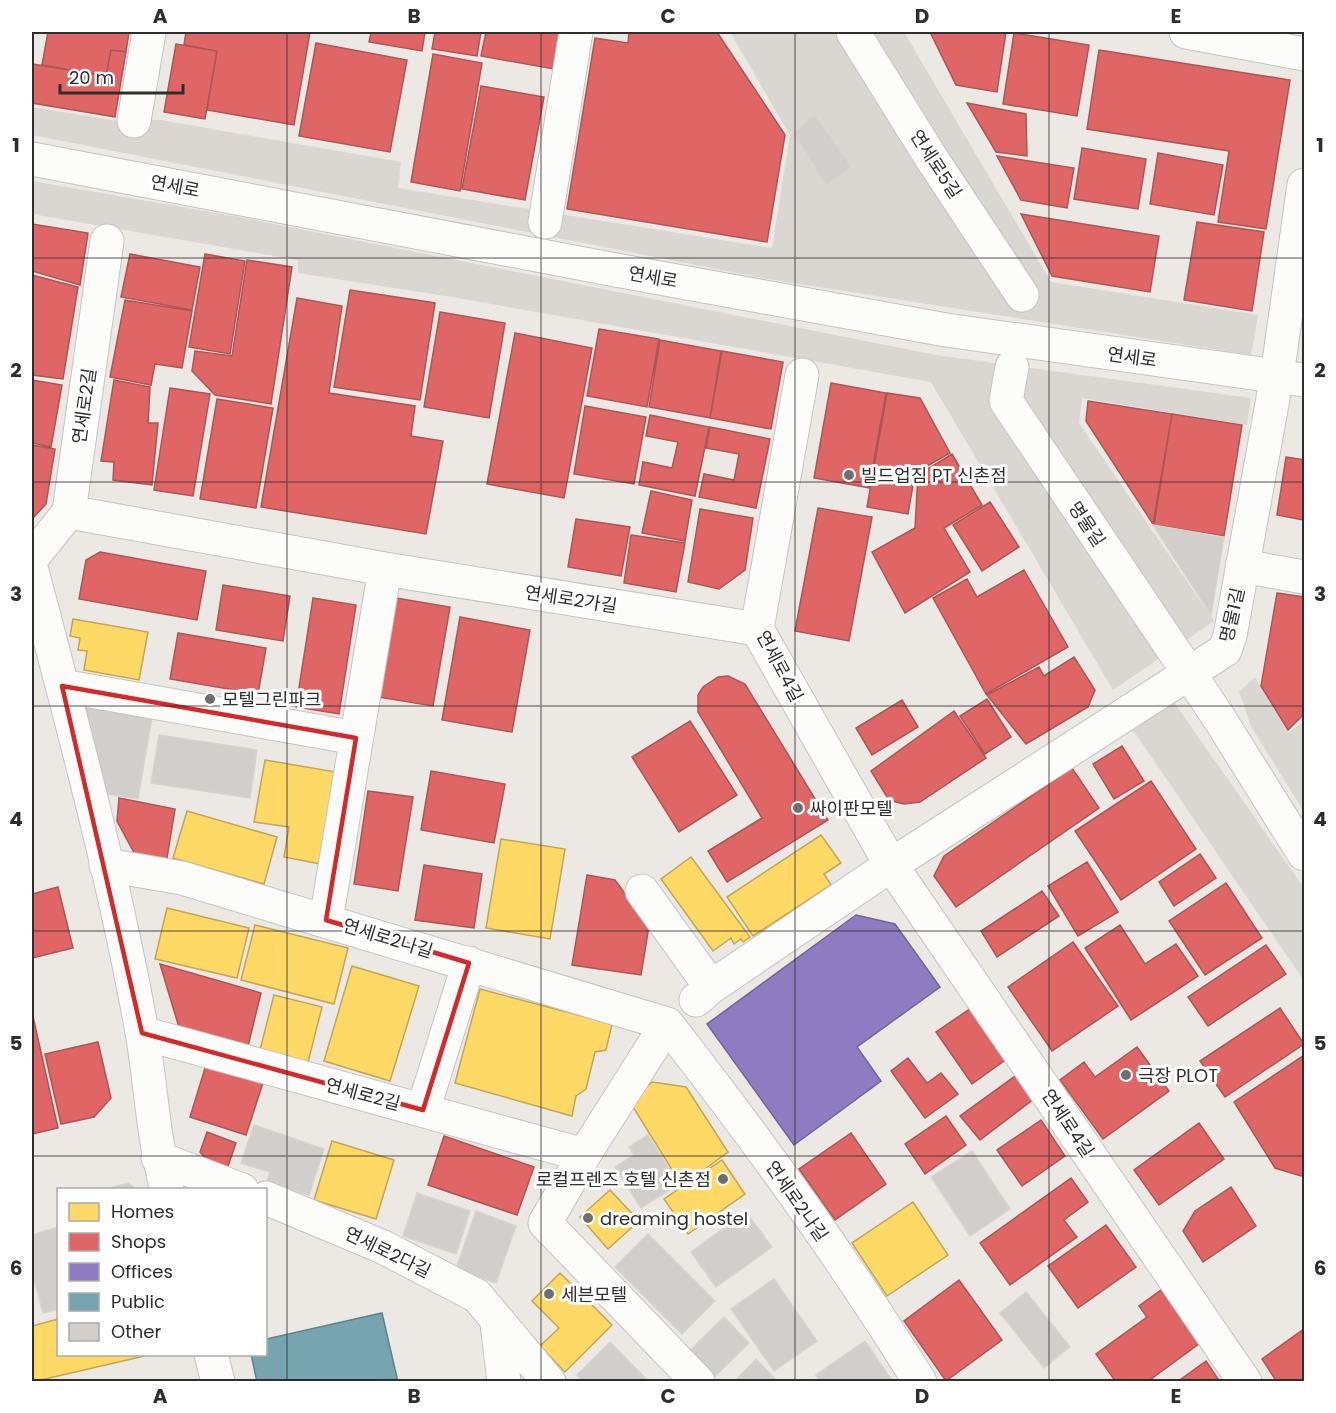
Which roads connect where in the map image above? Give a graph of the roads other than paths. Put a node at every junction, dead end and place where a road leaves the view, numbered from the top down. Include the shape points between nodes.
1 (149, 32) edge
2 (576, 32) edge
3 (853, 32) edge
4 (1186, 32) edge
5 (1305, 54) edge
6 (134, 121) dead end
7 (32, 159) edge
8 (1305, 185) edge
9 (545, 222) dead end
10 (107, 241) dead end
11 (1022, 295) dead end
12 (1012, 367) dead end
13 (802, 375) dead end
14 (1291, 378) edge
15 (69, 512) junction
16 (32, 558) edge
17 (1242, 566) junction
18 (385, 569) junction
19 (32, 571) edge
20 (1305, 577) edge
21 (758, 629) junction
22 (1189, 675) junction
23 (62, 686) junction
24 (356, 738) junction
25 (1305, 854) edge
26 (106, 865) junction
27 (891, 865) junction
28 (642, 891) dead end
29 (326, 920) junction
30 (469, 963) junction
31 (667, 1024) junction
32 (142, 1032) junction
33 (423, 1110) junction
34 (584, 1155) junction
35 (158, 1158) junction
36 (166, 1188) edge
37 (237, 1188) edge
38 (267, 1198) edge
39 (497, 1323) junction
40 (212, 1356) edge
41 (218, 1382) edge
42 (504, 1382) edge
43 (549, 1382) edge
44 (698, 1382) edge
45 (920, 1382) edge
46 (1245, 1382) edge

1 - 6 street
2 - 9 street
3 - 11 street, 연세로5길
4 - 5 street
7 - 14 street, 연세로 via 946,330
8 - 14 street
10 - 15 street, 연세로2길
12 - 22 street, 명물길 via 1005,401
13 - 21 street, 연세로4길
14 - 17 street
15 - 16 street
15 - 18 street, 연세로2가길
17 - 20 street, 명물1길
17 - 22 street, 명물1길 via 1224,650
18 - 21 street, 연세로2가길
18 - 24 street
19 - 23 street
21 - 27 street, 연세로4길
22 - 25 street, 명물길
22 - 27 street
23 - 24 street
23 - 26 street
24 - 29 street
26 - 29 street, 연세로2나길 via 182,878
26 - 32 street
27 - 28 street via 703,993
27 - 46 street, 연세로4길
29 - 30 street, 연세로2나길
30 - 31 street, 연세로2나길
30 - 33 street
31 - 34 street
31 - 45 street, 연세로2나길 via 717,1088 884,1324
32 - 33 street, 연세로2길
32 - 35 street
33 - 34 street, 연세로2길
34 - 44 street via 545,1222
35 - 36 street
35 - 37 street
38 - 39 street, 연세로2다길 via 383,1247 477,1296
39 - 42 street, 연세로2다길
39 - 43 street, 연세로2다길
40 - 41 street

